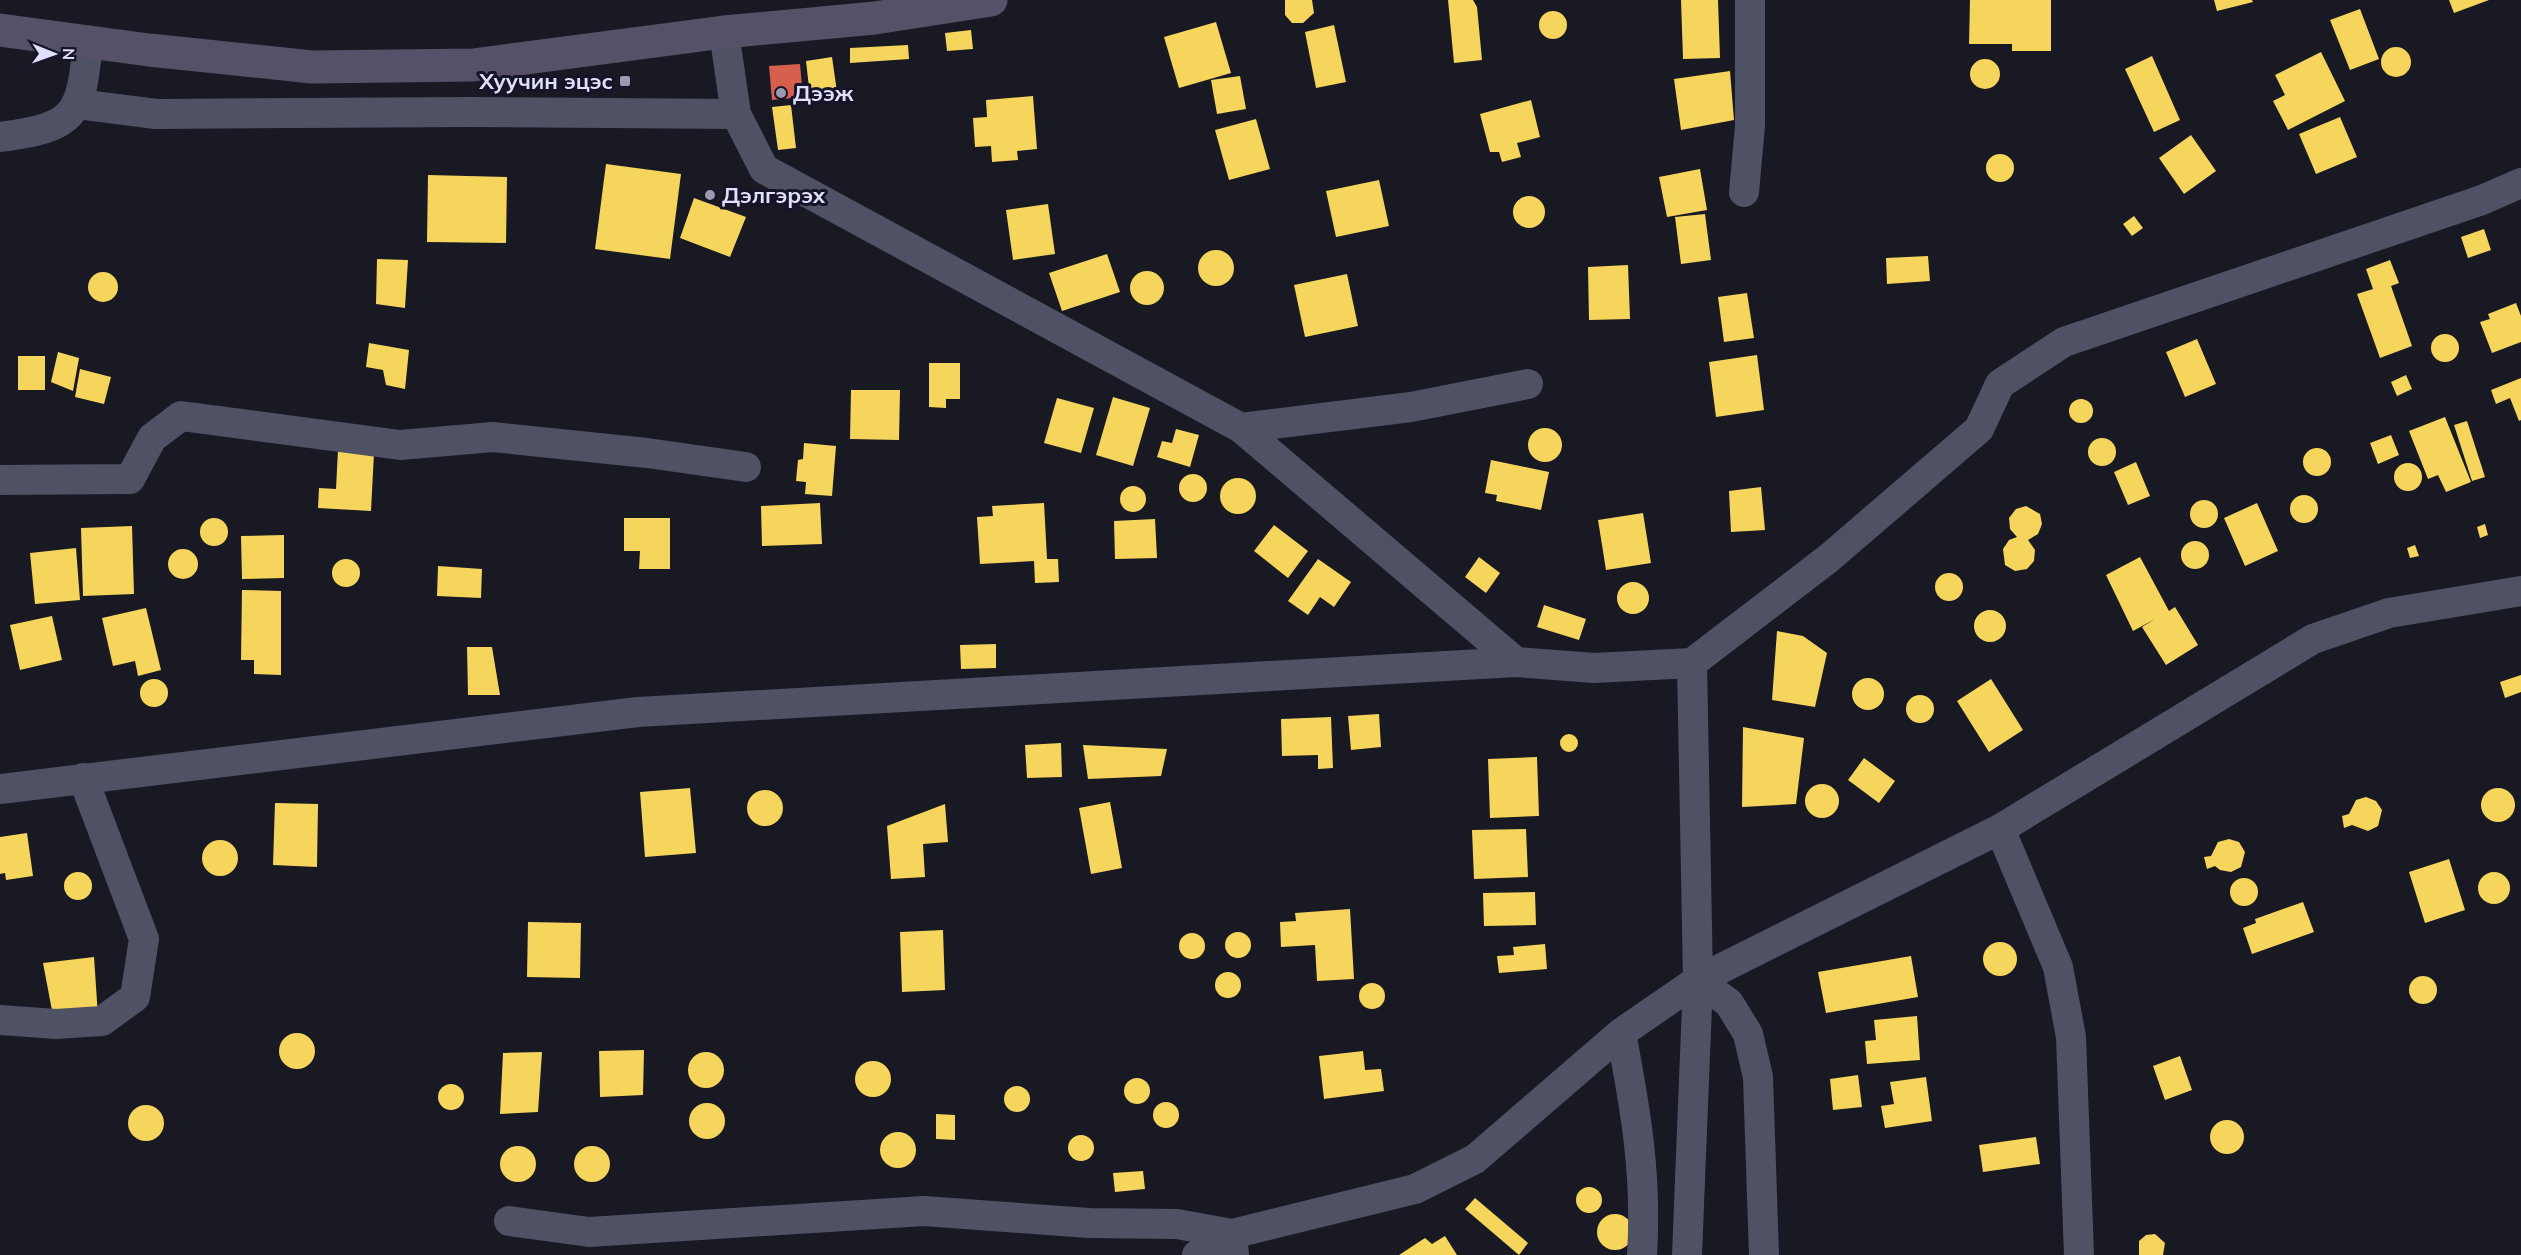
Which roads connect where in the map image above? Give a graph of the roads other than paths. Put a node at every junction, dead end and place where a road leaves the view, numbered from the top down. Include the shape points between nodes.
1 (991, 0) edge
2 (1750, 0) edge
3 (0, 30) edge
4 (724, 32) junction
5 (88, 42) junction
6 (78, 104) junction
7 (736, 114) junction
8 (0, 137) edge
9 (2521, 183) edge
10 (1743, 192) dead end
11 (1528, 384) dead end
12 (1241, 428) junction
13 (746, 467) dead end
14 (0, 480) edge
15 (2521, 591) edge
16 (1516, 662) junction
17 (1692, 663) junction
18 (83, 778) junction
19 (0, 789) edge
20 (2000, 829) junction
21 (1698, 980) junction
22 (0, 1020) edge
23 (1621, 1033) junction
24 (508, 1221) dead end
25 (1233, 1245) edge
26 (1197, 1255) edge
27 (1642, 1255) edge
28 (1687, 1255) edge
29 (1764, 1255) edge
30 (2079, 1255) edge

1 - 4 main road via 875,18
2 - 10 street via 1750,126
3 - 5 main road
4 - 5 main road via 473,65 312,67
4 - 7 street
5 - 6 street
6 - 7 street via 156,114
6 - 8 street via 62,121 41,132
7 - 12 street via 764,169
9 - 17 street via 2482,200 2064,342 2000,384 1978,429 1829,558
11 - 12 street via 1411,407
12 - 16 street
13 - 14 street via 493,437 400,445 181,416 152,438 129,479
15 - 20 street via 2389,613 2313,639
16 - 17 street via 1594,668
16 - 18 street via 638,712
17 - 21 street
18 - 19 street
18 - 22 street via 144,939 135,997 102,1021 56,1024
20 - 21 street
20 - 30 street via 2058,967 2069,1025
21 - 23 street
21 - 28 street
21 - 29 street via 1729,1003 1748,1034 1758,1077
23 - 25 street via 1475,1159 1414,1189
23 - 27 street via 1640,1136 1645,1211
24 - 25 street via 589,1232 924,1211 1089,1223 1177,1224
25 - 26 street

